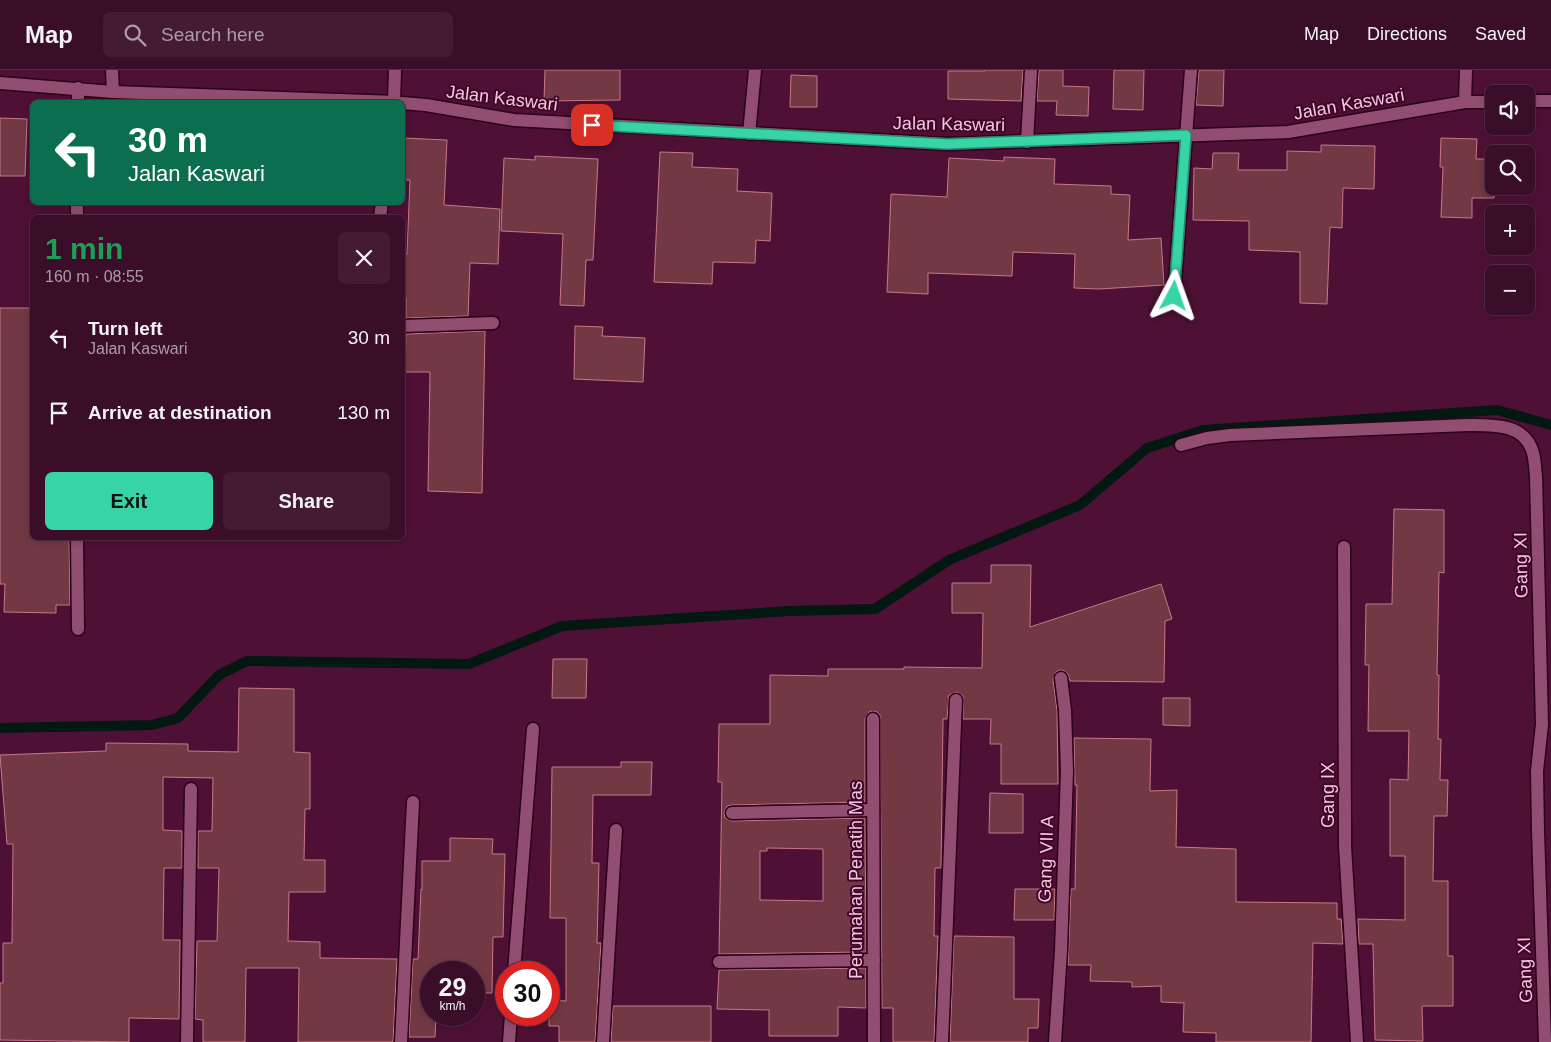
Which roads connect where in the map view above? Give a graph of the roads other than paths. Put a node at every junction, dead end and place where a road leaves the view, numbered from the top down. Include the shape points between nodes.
1 (112, 70) edge
2 (395, 70) edge
3 (756, 70) edge
4 (1031, 70) edge
5 (1191, 70) edge
6 (1466, 70) edge
7 (0, 83) edge
8 (78, 88) junction
9 (113, 92) junction
10 (78, 100) edge
11 (339, 100) edge
12 (395, 100) edge
13 (1535, 101) edge
14 (1551, 101) edge
15 (1465, 102) junction
16 (1485, 102) edge
17 (405, 103) edge
18 (749, 134) junction
19 (1186, 135) junction
20 (1027, 142) junction
21 (1174, 296) dead end
22 (493, 323) dead end
23 (405, 326) edge
24 (1181, 445) dead end
25 (78, 540) edge
26 (1344, 547) dead end
27 (78, 629) dead end
28 (1061, 678) dead end
29 (956, 700) dead end
30 (873, 719) dead end
31 (1546, 722) edge
32 (533, 730) dead end
33 (191, 789) dead end
34 (413, 802) dead end
35 (873, 810) junction
36 (732, 813) dead end
37 (616, 830) dead end
38 (874, 960) junction
39 (515, 961) edge
40 (719, 962) dead end
41 (510, 1026) edge
42 (186, 1042) edge
43 (401, 1042) edge
44 (509, 1042) edge
45 (604, 1042) edge
46 (874, 1042) edge
47 (942, 1042) edge
48 (1055, 1042) edge
49 (1357, 1042) edge
50 (1545, 1042) edge

1 - 9 street
2 - 12 street
3 - 18 street
4 - 20 street
5 - 19 street
6 - 15 street
7 - 8 street
8 - 9 street
8 - 10 street
9 - 11 street
13 - 14 street
15 - 16 street, Jalan Kaswari
15 - 19 street, Jalan Kaswari via 1288,132
17 - 18 street, Jalan Kaswari via 514,120
18 - 20 street, Jalan Kaswari via 948,144
19 - 20 street, Jalan Kaswari
19 - 21 street
22 - 23 street
24 - 31 street, Gang XI via 1230,435 1467,424 1504,427 1518,432 1533,452 1536,476
25 - 27 street
26 - 49 street, Gang IX via 1346,846
28 - 48 street, Gang VII A via 1067,771
29 - 47 street
30 - 35 street, Perumahan Penatih Mas
31 - 50 street, Gang XI via 1537,772
32 - 39 street
33 - 42 street
34 - 43 street
35 - 36 street
35 - 38 street, Perumahan Penatih Mas
37 - 45 street
38 - 40 street
38 - 46 street, Perumahan Penatih Mas
41 - 44 street

